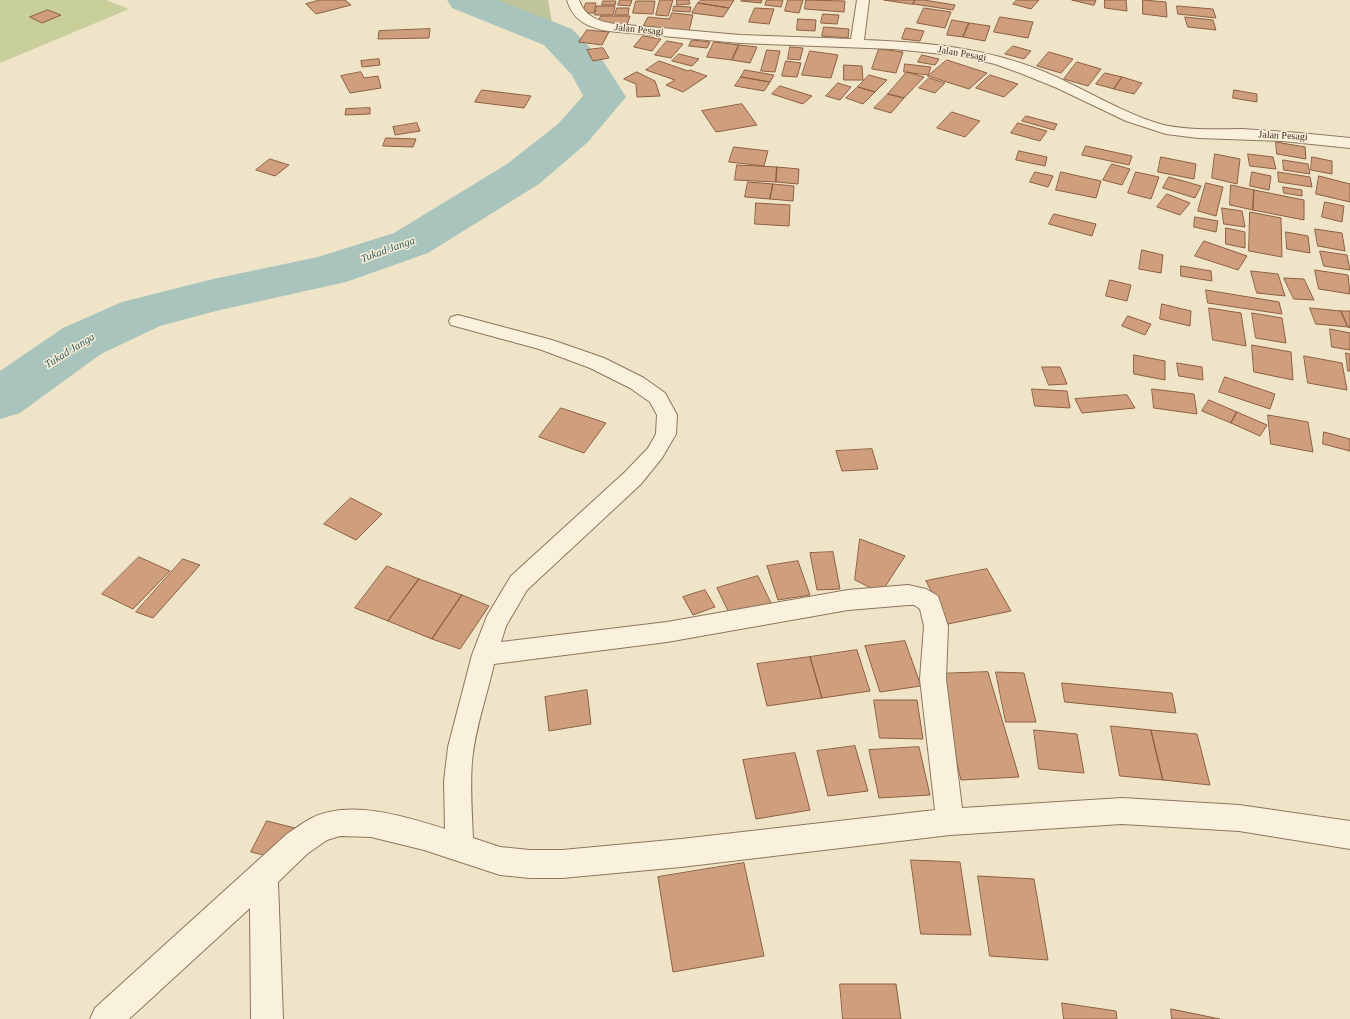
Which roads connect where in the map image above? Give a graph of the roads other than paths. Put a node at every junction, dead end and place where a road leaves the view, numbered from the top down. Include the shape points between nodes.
1 (573, 0) edge
2 (863, 0) edge
3 (857, 43) junction
4 (1350, 143) edge
5 (458, 321) dead end
6 (484, 655) junction
7 (950, 822) junction
8 (1350, 835) edge
9 (458, 846) junction
10 (264, 876) junction
11 (106, 1019) edge
12 (266, 1019) edge

1 - 3 street, Jalan Pesagi via 575,8 583,18 608,26 779,41
2 - 3 street
3 - 4 street, Jalan Pesagi via 919,47 997,60 1055,82 1155,127
5 - 6 street via 545,344 598,363 637,383 658,398 666,415 666,434 655,453 589,520 519,583 495,623
6 - 7 street via 667,632 848,600 898,595 918,596 930,603 936,626 933,679
6 - 9 street via 459,761
7 - 8 street via 1122,812 1239,818
7 - 9 street via 562,864 500,861
9 - 10 street via 371,824 340,823 320,828 297,844
10 - 11 street
10 - 12 street

